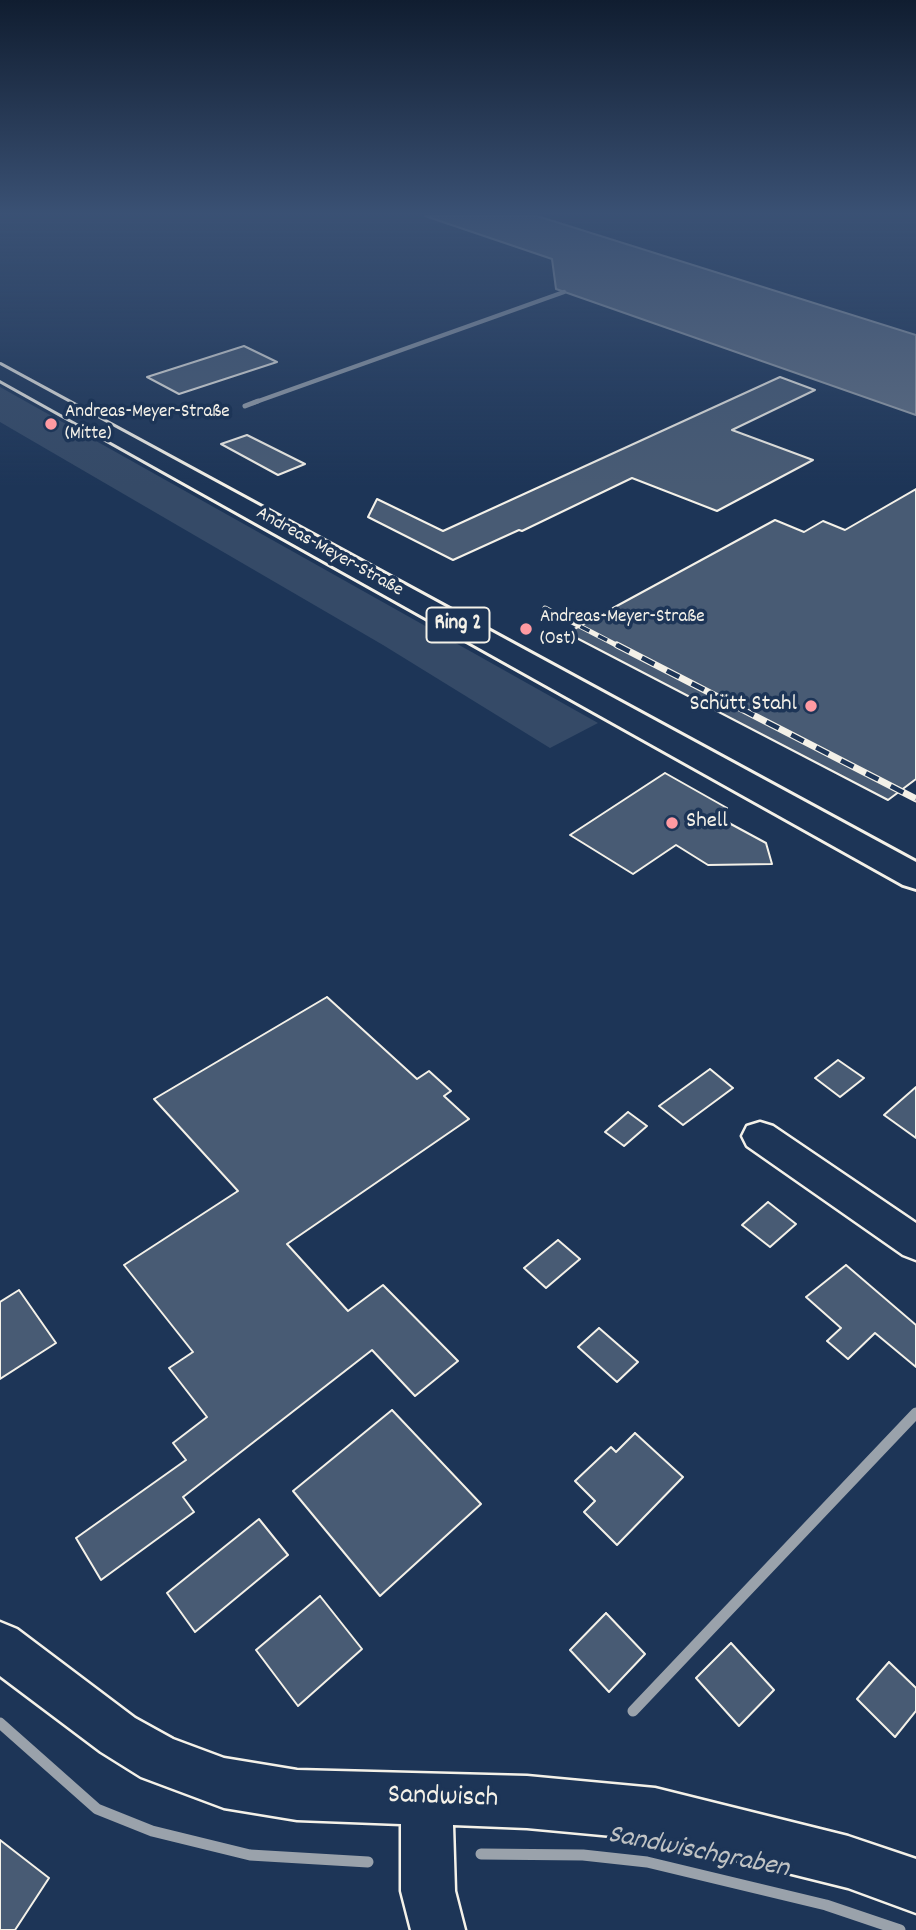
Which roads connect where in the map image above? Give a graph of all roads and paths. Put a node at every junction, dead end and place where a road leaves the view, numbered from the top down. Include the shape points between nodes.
1 (0, 371) edge
2 (916, 877) edge
3 (760, 1136) dead end
4 (916, 1244) edge
5 (0, 1646) edge
6 (427, 1799) junction
7 (916, 1886) edge
8 (439, 1930) edge

1 - 2 main road, Andreas-Meyer-Straße / Ring 2
3 - 4 street
5 - 6 street, Sandwisch via 118,1735 159,1759 224,1783 297,1795
6 - 7 street, Sandwisch via 527,1802 655,1814 848,1862
6 - 8 street via 428,1891

